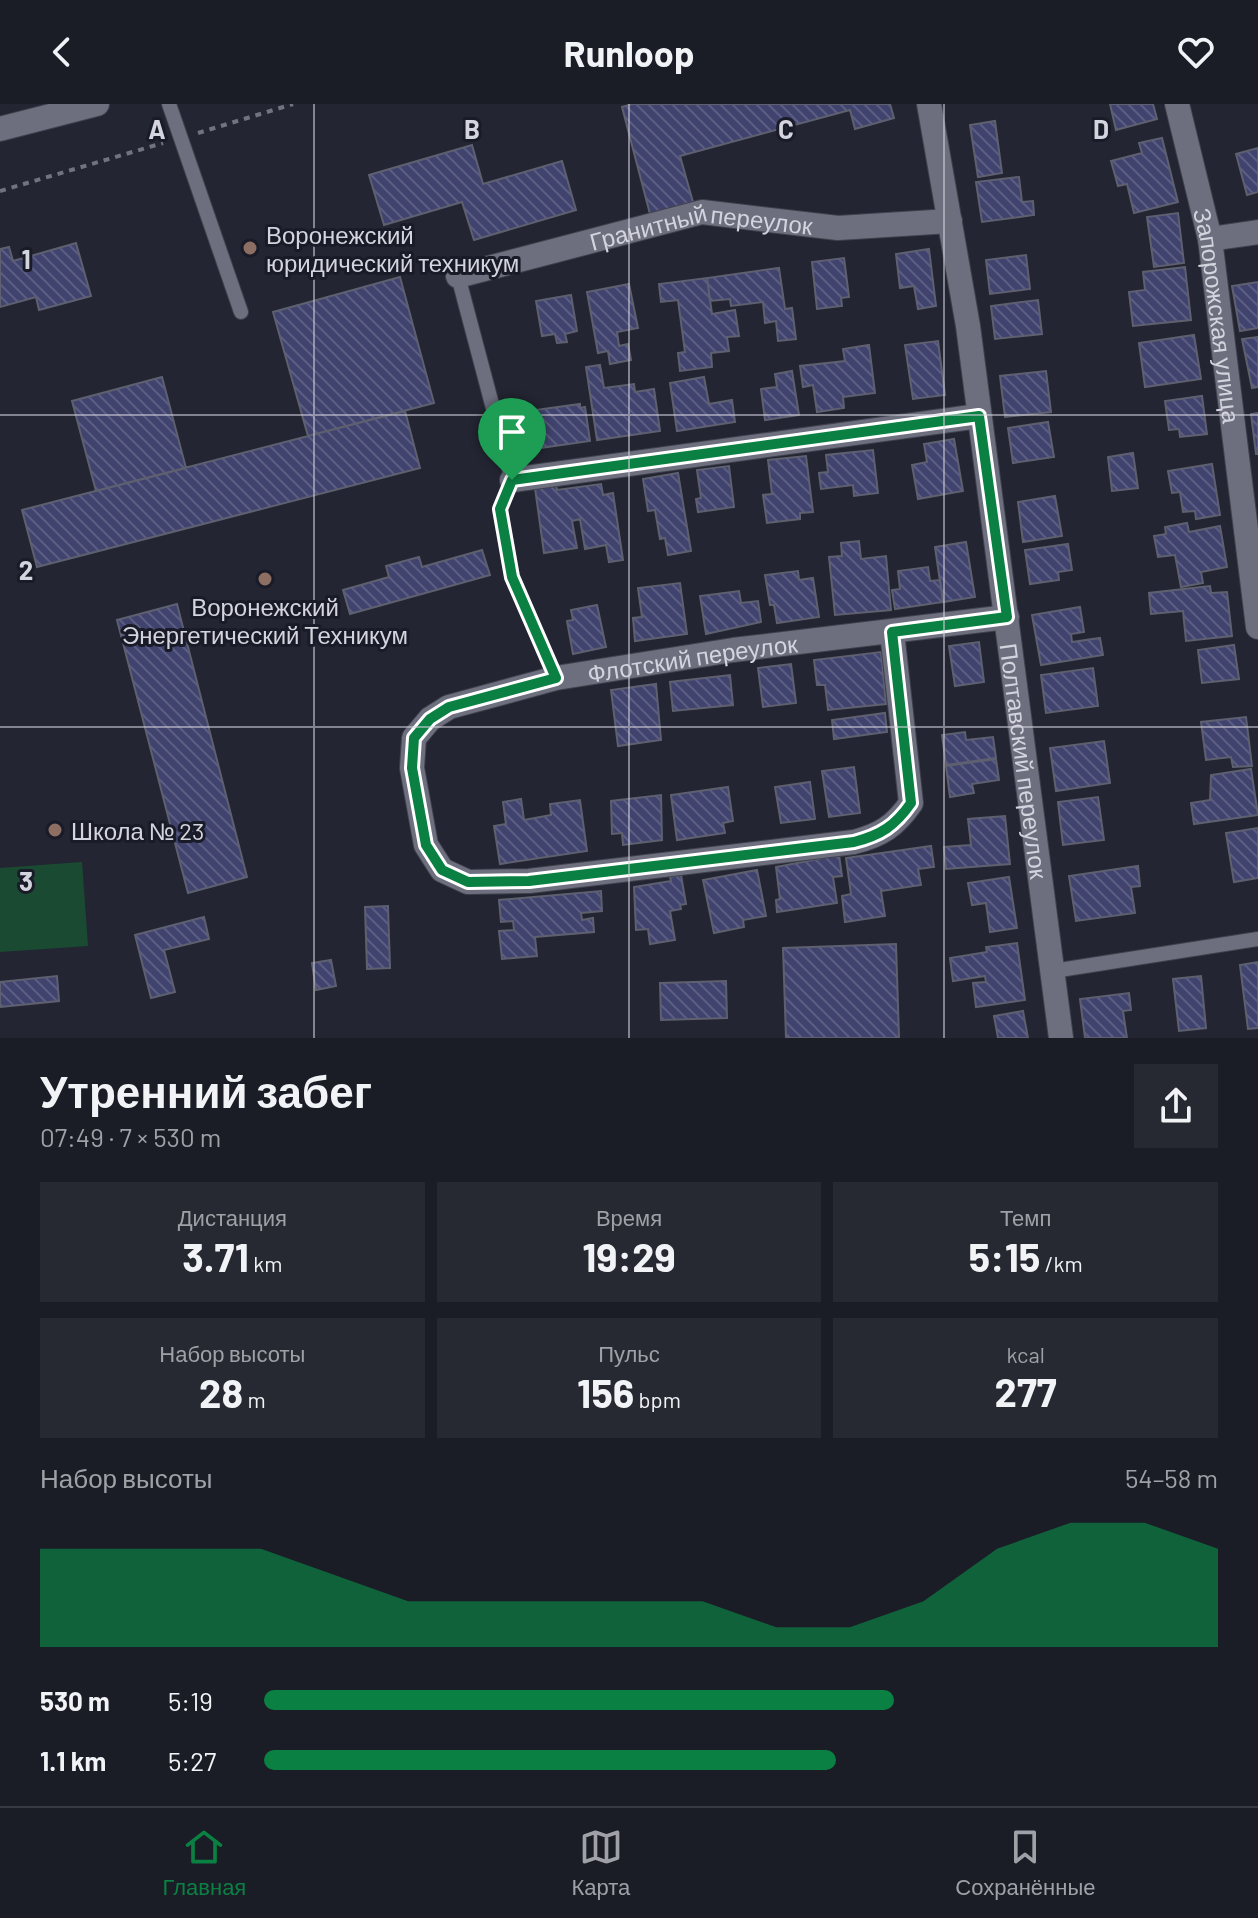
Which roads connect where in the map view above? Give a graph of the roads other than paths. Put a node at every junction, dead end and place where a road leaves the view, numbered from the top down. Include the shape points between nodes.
1 (97, 104) edge
2 (169, 104) edge
3 (929, 104) edge
4 (1177, 104) edge
5 (0, 129) edge
6 (950, 221) junction
7 (1258, 232) edge
8 (1210, 239) junction
9 (458, 276) joint
10 (241, 312) dead end
11 (979, 416) junction
12 (512, 480) junction
13 (1007, 617) junction
14 (1258, 627) edge
15 (892, 632) junction
16 (556, 678) junction
17 (1258, 939) edge
18 (1053, 971) junction
19 (1061, 1038) edge

1 - 5 street
2 - 10 lane
3 - 6 street, Полтавский переулок
4 - 8 street, Запорожская улица
6 - 9 street, Гранитный переулок via 838,228 702,212
6 - 11 street, Полтавский переулок
7 - 8 street
8 - 14 street, Запорожская улица
9 - 12 lane
11 - 12 street
11 - 13 street, Полтавский переулок
12 - 16 lane via 500,509 512,577
13 - 15 street, Флотский переулок
13 - 18 street, Полтавский переулок
15 - 16 street, Флотский переулок
15 - 16 street, Флотский переулок via 911,803 898,822 878,835 529,881 468,882 442,870 426,845 412,768 414,738 449,707
17 - 18 lane
18 - 19 street, Полтавский переулок

